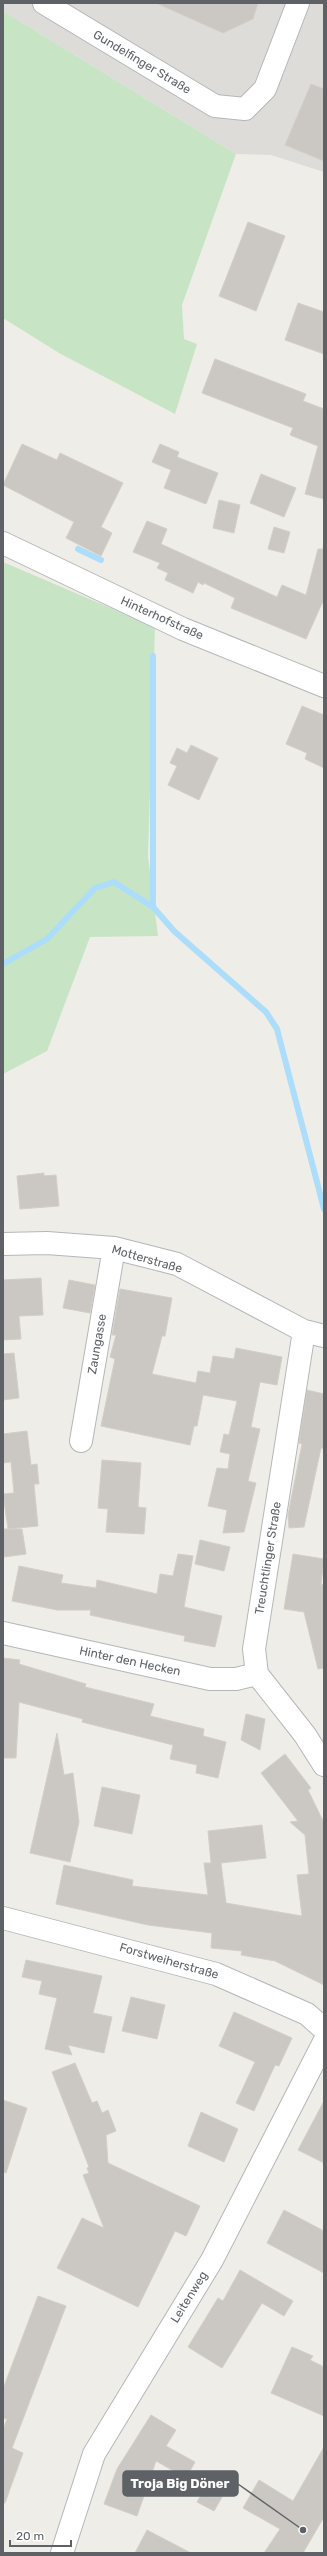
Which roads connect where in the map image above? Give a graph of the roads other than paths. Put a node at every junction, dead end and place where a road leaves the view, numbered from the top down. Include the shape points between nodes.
1 (44, 3) edge
2 (298, 3) edge
3 (3, 544) edge
4 (324, 686) edge
5 (3, 1244) edge
6 (114, 1248) junction
7 (314, 1334) edge
8 (81, 1441) dead end
9 (3, 1633) edge
10 (257, 1674) junction
11 (324, 1765) edge
12 (3, 1918) edge
13 (324, 2029) edge
14 (324, 2042) edge
15 (62, 2553) edge

1 - 2 street, Gundelfinger Straße via 215,106 245,109 265,89
3 - 4 street, Hinterhofstraße via 183,629
5 - 6 street, Motterstraße via 47,1243
6 - 7 street, Motterstraße via 177,1264
6 - 8 street, Zaungasse
7 - 10 street, Treuchtlinger Straße via 254,1649
9 - 10 street, Hinter den Hecken via 210,1679 236,1679
10 - 11 street via 305,1735
12 - 13 street, Forstweiherstraße via 216,1974 307,2014
14 - 15 street, Leitenweg via 212,2260 94,2454

